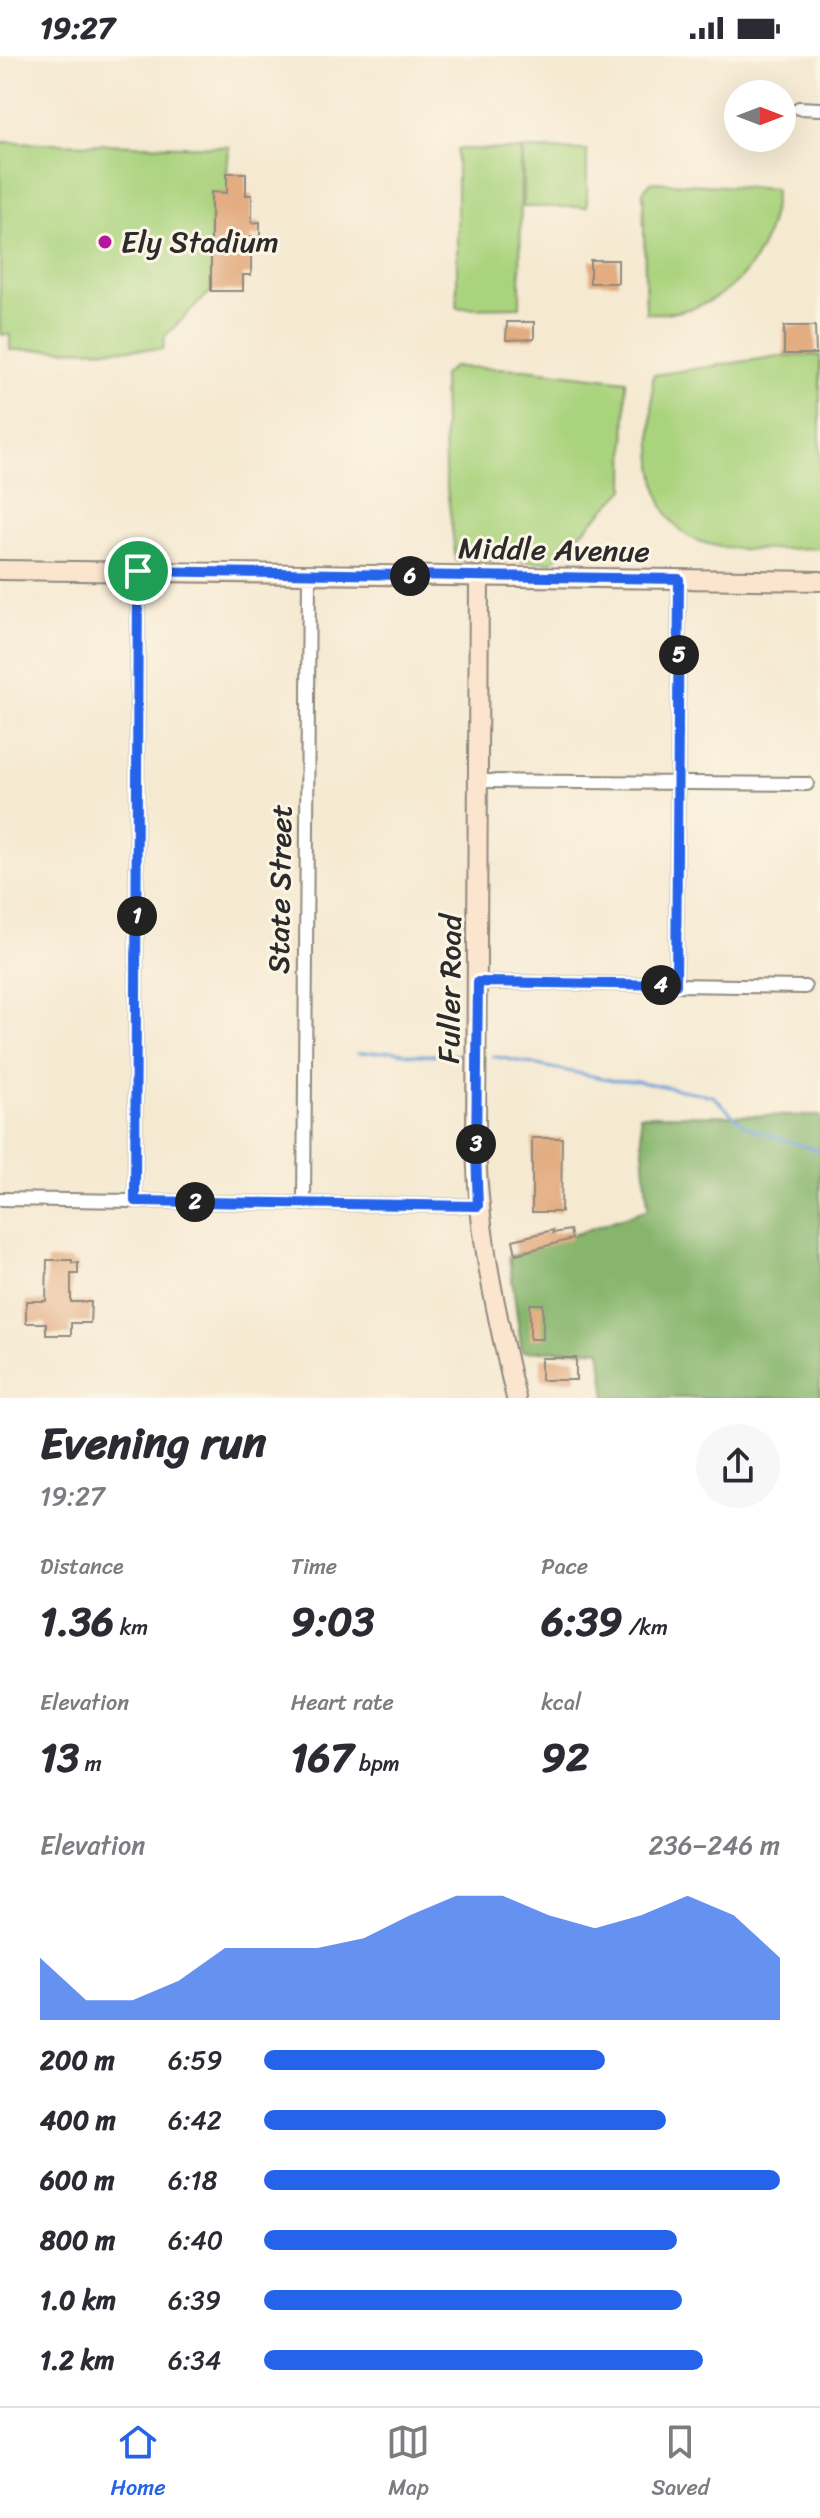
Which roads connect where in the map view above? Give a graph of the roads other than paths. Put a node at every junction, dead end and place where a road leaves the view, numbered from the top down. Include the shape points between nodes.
1 (799, 108) dead end
2 (820, 109) edge
3 (0, 570) edge
4 (138, 571) junction
5 (309, 575) junction
6 (479, 577) junction
7 (679, 579) junction
8 (820, 581) edge
9 (479, 781) junction
10 (678, 782) junction
11 (807, 784) dead end
12 (478, 982) junction
13 (676, 985) junction
14 (805, 987) dead end
15 (0, 1199) edge
16 (135, 1201) junction
17 (304, 1204) junction
18 (478, 1206) junction
19 (516, 1398) edge

1 - 2 street
3 - 4 street, Middle Avenue
4 - 5 street, Middle Avenue
4 - 16 street
5 - 6 street, Middle Avenue
5 - 17 street, State Street
6 - 7 street, Middle Avenue
6 - 9 street, Fuller Road
7 - 8 street, Middle Avenue
7 - 10 street
9 - 10 street
9 - 12 street, Fuller Road
10 - 11 street
10 - 13 street
12 - 13 street
12 - 18 street, Fuller Road
13 - 14 street
15 - 16 street
16 - 17 street
17 - 18 street
18 - 19 street, Fuller Road

